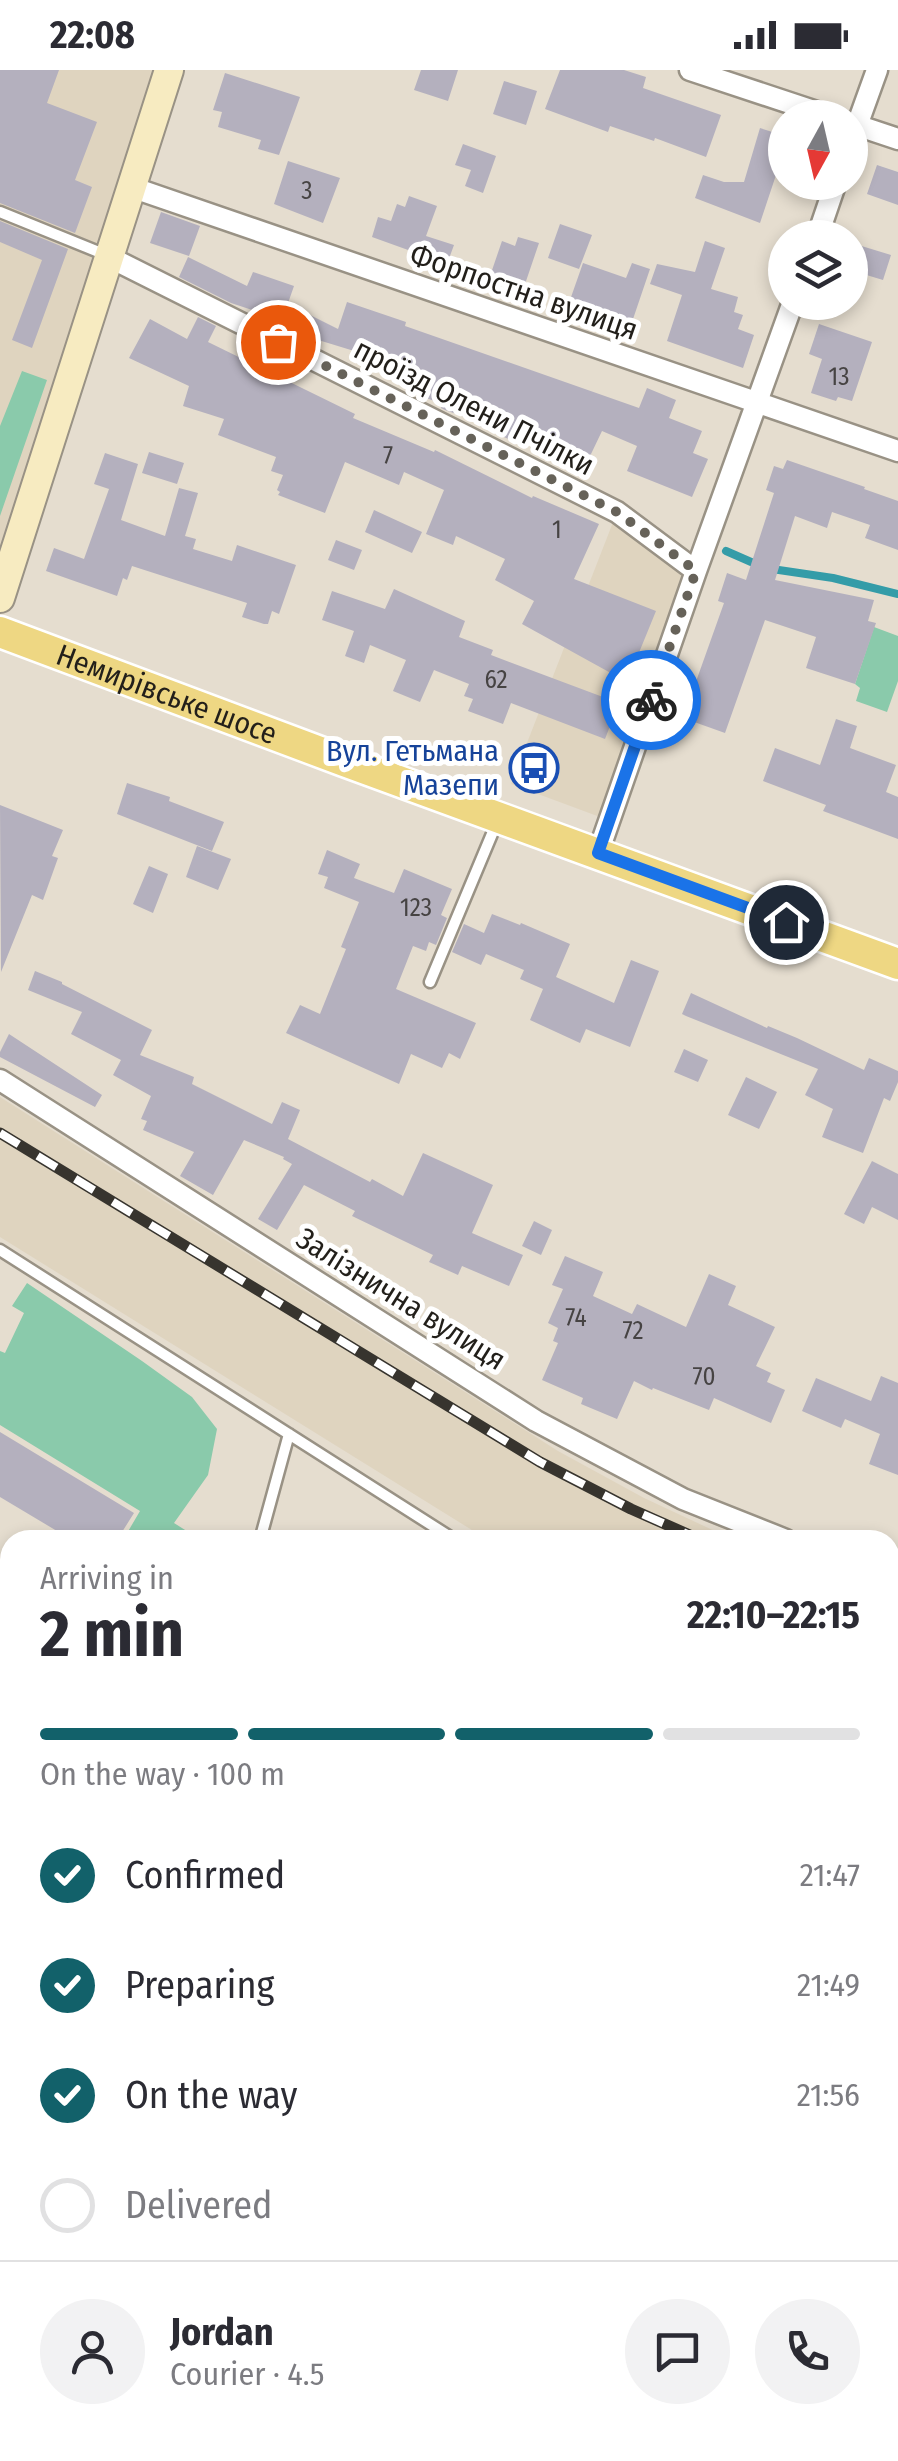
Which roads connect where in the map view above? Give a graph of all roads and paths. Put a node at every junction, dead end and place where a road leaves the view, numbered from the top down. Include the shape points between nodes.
1 (170, 70) edge
2 (690, 70) edge
3 (876, 70) edge
4 (781, 100) edge
5 (864, 100) edge
6 (868, 134) edge
7 (898, 139) edge
8 (131, 187) junction
9 (0, 212) edge
10 (109, 257) junction
11 (787, 320) edge
12 (757, 404) junction
13 (898, 452) edge
14 (696, 571) junction
15 (0, 598) edge
16 (0, 632) edge
17 (499, 816) junction
18 (598, 853) junction
19 (898, 964) edge
20 (430, 982) dead end
21 (0, 1080) edge
22 (0, 1250) edge
23 (289, 1434) junction
24 (263, 1530) edge
25 (439, 1530) edge
26 (761, 1530) edge

1 - 8 street
2 - 4 street
3 - 5 street
6 - 7 street
8 - 10 street
8 - 12 street, Форпостна вулиця
9 - 10 lane
10 - 14 street, проїзд Олени Пчілки via 617,512
10 - 15 street
11 - 12 street
12 - 13 street, Форпостна вулиця
12 - 14 street
14 - 18 street
16 - 17 main road, Немирівське шосе
17 - 18 main road, Немирівське шосе
17 - 20 lane
18 - 19 main road, Немирівське шосе
21 - 26 street, Залізнична вулиця via 536,1421 683,1499
22 - 23 lane
23 - 24 lane
23 - 25 lane

